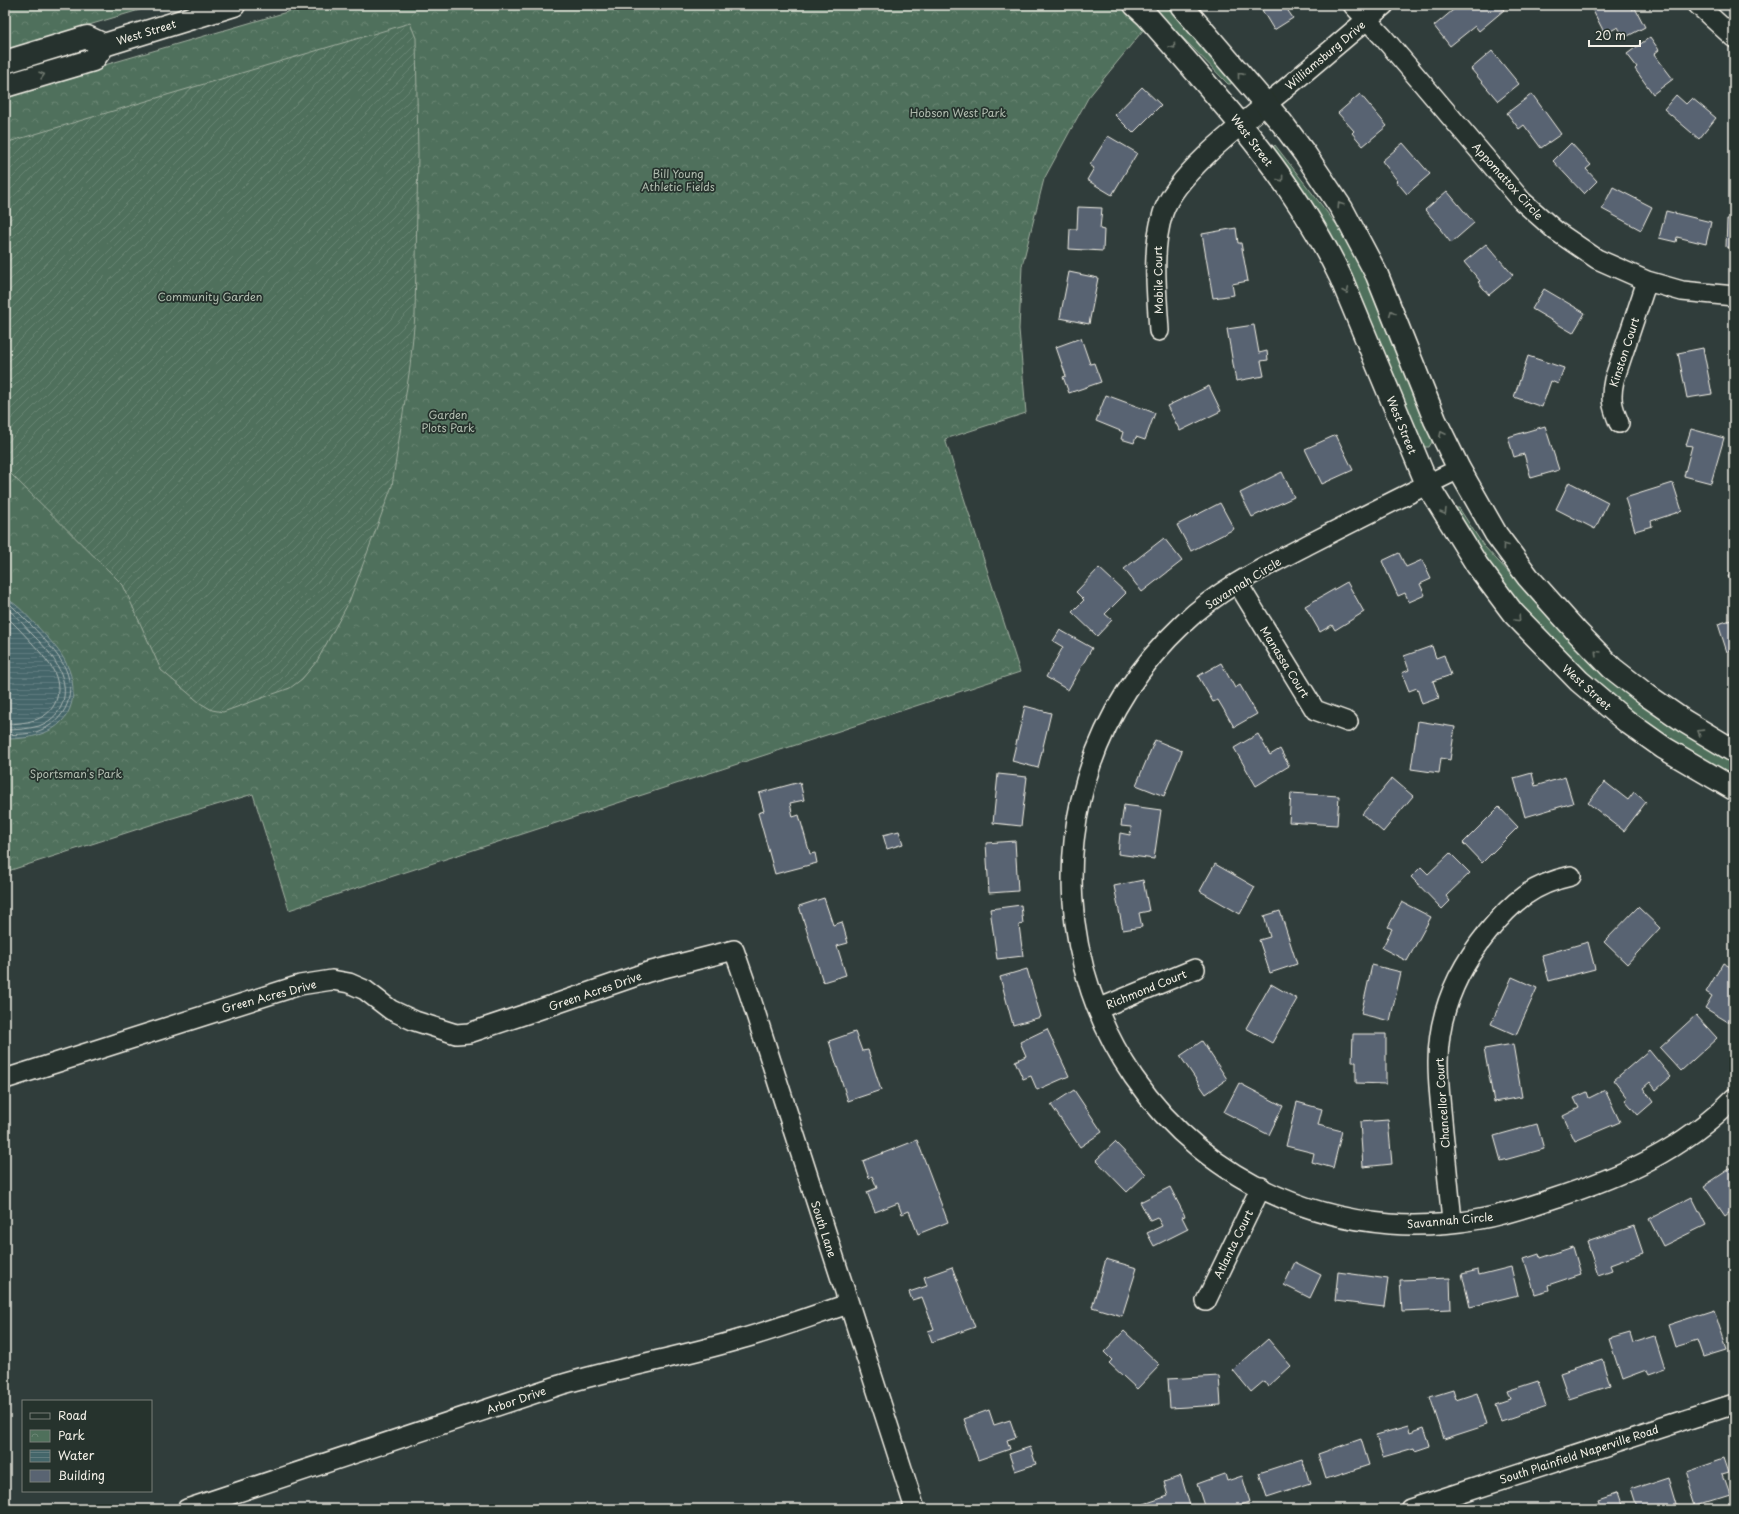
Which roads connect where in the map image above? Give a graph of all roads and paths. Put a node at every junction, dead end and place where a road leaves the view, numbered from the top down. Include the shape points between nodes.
1 (234, 5) edge
2 (1135, 5) edge
3 (1181, 5) edge
4 (1353, 5) edge
5 (1384, 5) edge
6 (1698, 5) edge
7 (1366, 20) junction
8 (1734, 38) edge
9 (104, 45) junction
10 (5, 62) edge
11 (5, 86) edge
12 (1265, 104) junction
13 (1241, 126) junction
14 (1647, 281) junction
15 (1734, 296) edge
16 (1159, 331) dead end
17 (1619, 423) dead end
18 (1459, 469) junction
19 (1427, 484) junction
20 (1238, 584) junction
21 (1348, 722) dead end
22 (1734, 751) edge
23 (1734, 789) edge
24 (1571, 876) dead end
25 (734, 950) joint
26 (1195, 969) dead end
27 (1098, 1009) junction
28 (5, 1079) edge
29 (1734, 1098) edge
30 (1261, 1187) junction
31 (1452, 1222) junction
32 (1206, 1301) dead end
33 (848, 1304) junction
34 (1734, 1404) edge
35 (1420, 1508) edge
36 (187, 1509) edge
37 (914, 1509) edge

1 - 9 street, West Street
2 -> 13 street, West Street
12 -> 3 street
4 - 7 street, Appomattox Circle
5 - 7 street, Williamsburg Drive
6 - 8 street
7 - 12 street, Williamsburg Drive
7 - 14 street, Appomattox Circle via 1522,201 1540,218 1574,245 1597,259
9 - 10 street, West Street via 87,37
11 -> 9 street, West Street via 93,60
12 - 13 street, Mobile Court
18 -> 12 street via 1435,420 1377,274 1359,238 1325,182
13 - 16 street, Mobile Court via 1185,176 1163,212 1156,258
13 -> 19 street, West Street via 1308,216 1327,248
14 - 15 street, Appomattox Circle via 1682,291
14 - 17 street, Kinston Court via 1610,395
18 - 19 street, Savannah Circle
22 -> 18 street via 1684,721 1612,668 1528,577 1496,534
19 - 20 street, Savannah Circle via 1267,566
19 -> 23 street, West Street via 1477,565 1513,613 1555,657 1626,721 1669,752
20 - 21 street, Manassa Court via 1315,710
20 - 27 street, Savannah Circle via 1212,600 1186,621 1145,665 1102,734 1086,779 1077,814 1072,851 1071,898 1083,969
24 - 31 street, Chancellor Court via 1541,884 1522,896 1495,923 1471,952 1457,978 1446,1008 1438,1060
25 - 28 street, Green Acres Drive via 648,972 469,1033 456,1034 415,1021 391,1010 366,990 349,983 332,980 300,985
25 - 33 street, South Lane
26 - 27 street, Richmond Court
27 - 30 street, Savannah Circle via 1126,1066 1168,1118 1197,1146 1244,1179
29 - 31 street, Savannah Circle via 1683,1141 1622,1174 1502,1214
30 - 31 street, Savannah Circle via 1314,1209 1362,1220 1415,1225
30 - 32 street, Atlanta Court
33 - 36 street, Arbor Drive via 741,1339 560,1385
33 - 37 street, South Lane
34 - 35 street, South Plainfield Naperville Road

